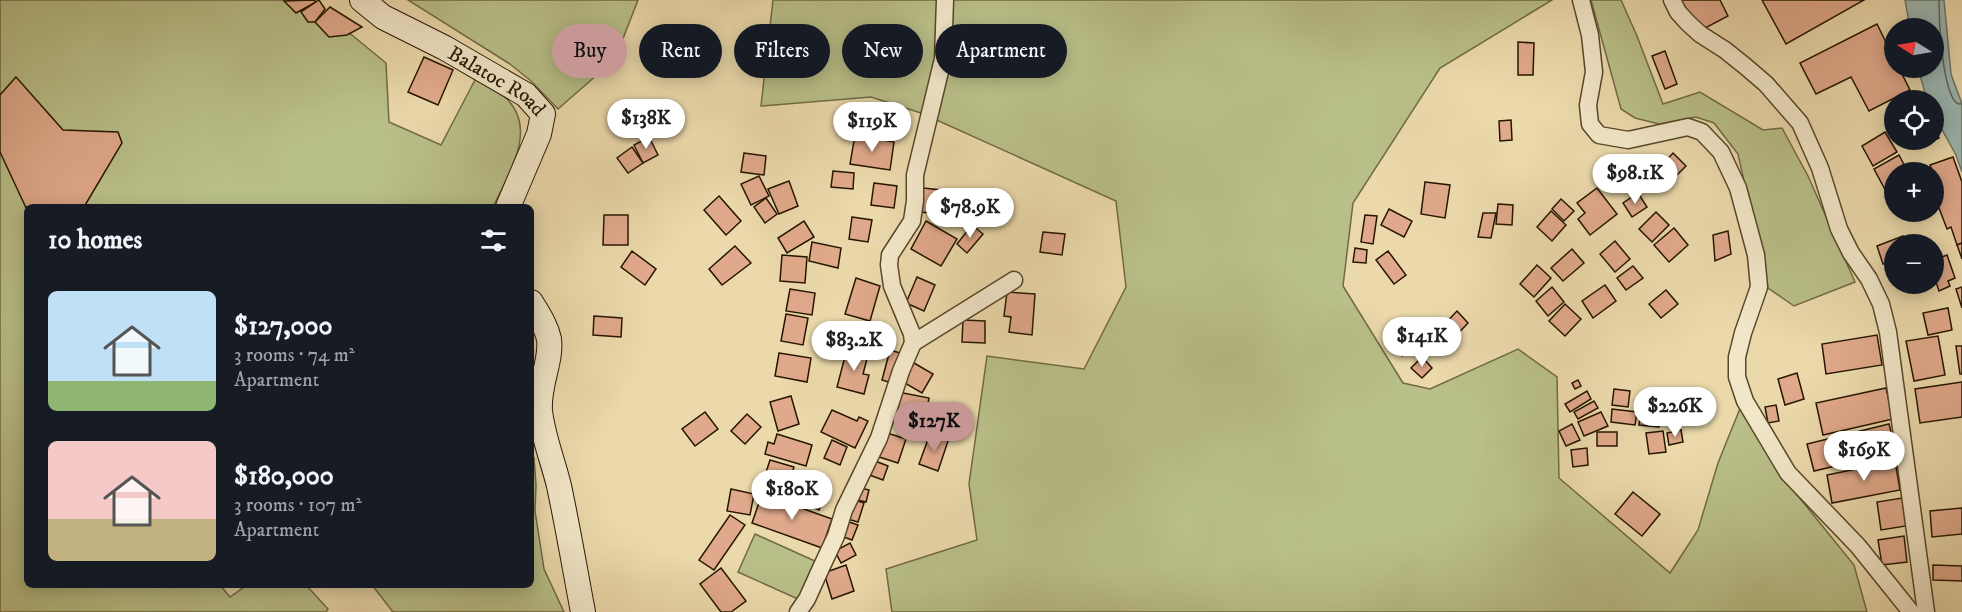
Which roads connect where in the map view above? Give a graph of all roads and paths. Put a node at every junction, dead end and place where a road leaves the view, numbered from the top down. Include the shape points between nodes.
1 (362, 0) edge
2 (945, 0) edge
3 (1581, 0) edge
4 (1672, 0) edge
5 (509, 204) edge
6 (1014, 280) dead end
7 (534, 306) edge
8 (913, 343) junction
9 (583, 612) edge
10 (798, 612) edge
11 (1911, 612) edge
12 (1926, 612) edge

1 - 5 main road, Balatoc Road via 383,17 526,95 543,114
2 - 8 street via 943,60 915,175 912,221 890,255 889,265 892,286
3 - 11 street via 1594,72 1588,105 1590,123 1599,135 1628,140 1688,127 1702,132 1720,153 1746,213 1756,255 1759,286 1737,357 1737,377 1745,401 1788,473 1858,546
4 - 12 street via 1694,28 1746,66 1800,123 1820,168 1839,229 1881,304
6 - 8 street
7 - 9 main road via 549,340 540,410
8 - 10 street via 879,438

